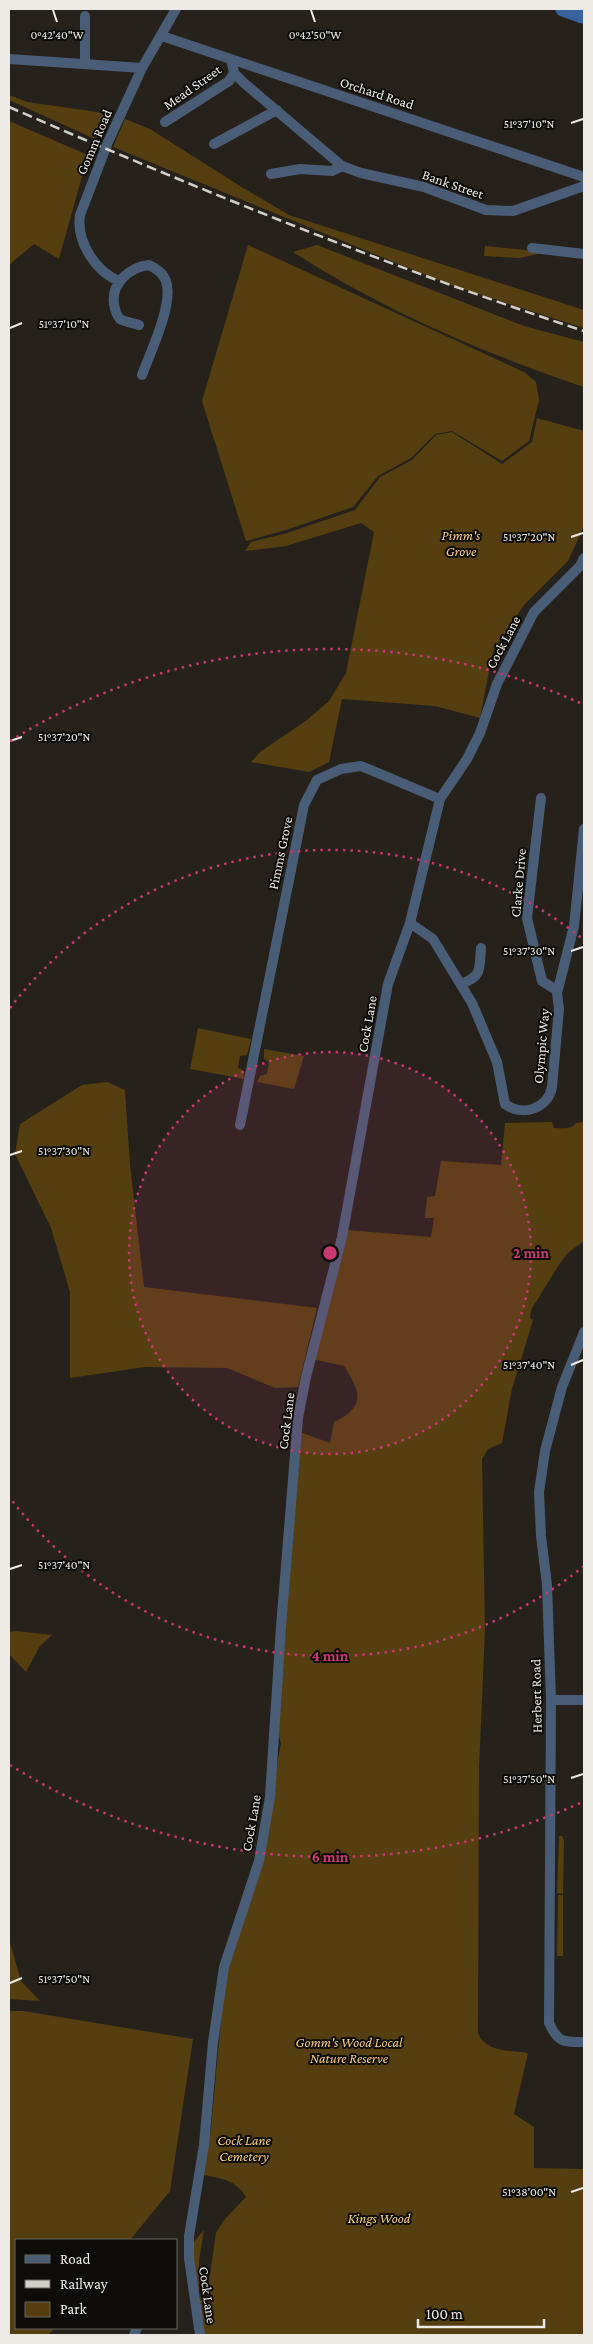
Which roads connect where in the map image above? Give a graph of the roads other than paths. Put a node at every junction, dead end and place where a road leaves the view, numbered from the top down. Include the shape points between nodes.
1 (176, 9) edge
2 (85, 16) dead end
3 (162, 36) junction
4 (9, 59) edge
5 (231, 59) junction
6 (85, 64) junction
7 (142, 68) junction
8 (234, 73) junction
9 (277, 110) junction
10 (165, 122) dead end
11 (214, 144) dead end
12 (342, 166) junction
13 (271, 174) dead end
14 (584, 177) edge
15 (584, 186) edge
16 (532, 248) dead end
17 (584, 254) edge
18 (119, 281) junction
19 (139, 325) dead end
20 (142, 376) dead end
21 (584, 558) edge
22 (541, 798) dead end
23 (440, 799) junction
24 (584, 829) edge
25 (410, 923) junction
26 (481, 948) dead end
27 (461, 984) junction
28 (558, 988) junction
29 (240, 1125) dead end
30 (584, 1332) edge
31 (550, 1700) junction
32 (584, 1700) edge
33 (584, 2042) edge
34 (200, 2335) edge

1 - 3 street, Gomm Road
2 - 6 street
3 - 5 street, Orchard Road
3 - 7 street, Gomm Road
4 - 6 street
5 - 8 street
5 - 14 street, Orchard Road
6 - 7 street
7 - 18 street, Gomm Road via 83,203 78,226 85,248 102,270
8 - 9 street, Bank Street
8 - 10 street, Mead Street via 229,80
9 - 11 street
9 - 12 street, Bank Street
12 - 13 street, Bank Street via 332,170 300,169
12 - 15 street, Bank Street via 424,187 486,210 513,211
16 - 17 street
18 - 19 street via 113,296 116,314 121,320
18 - 20 street via 140,266 150,265 162,274 166,282 166,302
21 - 23 street, Cock Lane via 580,566 534,612 497,684 467,759
22 - 28 street, Clarke Drive via 527,918 542,981
23 - 25 street, Cock Lane
23 - 29 street, Pimms Grove via 361,766 341,769 317,780 304,805
24 - 28 street, Olympic Way via 574,926
25 - 27 street, Olympic Way via 434,939
25 - 34 street, Cock Lane via 388,984 342,1237 298,1418 270,1797 259,1861 224,1967 213,2042 204,2145 189,2236
26 - 27 street via 479,972 475,979
27 - 28 street, Olympic Way via 497,1062 505,1104 522,1111 539,1106 552,1090 560,1009
30 - 31 street, Herbert Road via 562,1387 545,1451 539,1492 548,1585
31 - 32 street
31 - 33 street, Herbert Road via 549,2023 554,2034 564,2042

